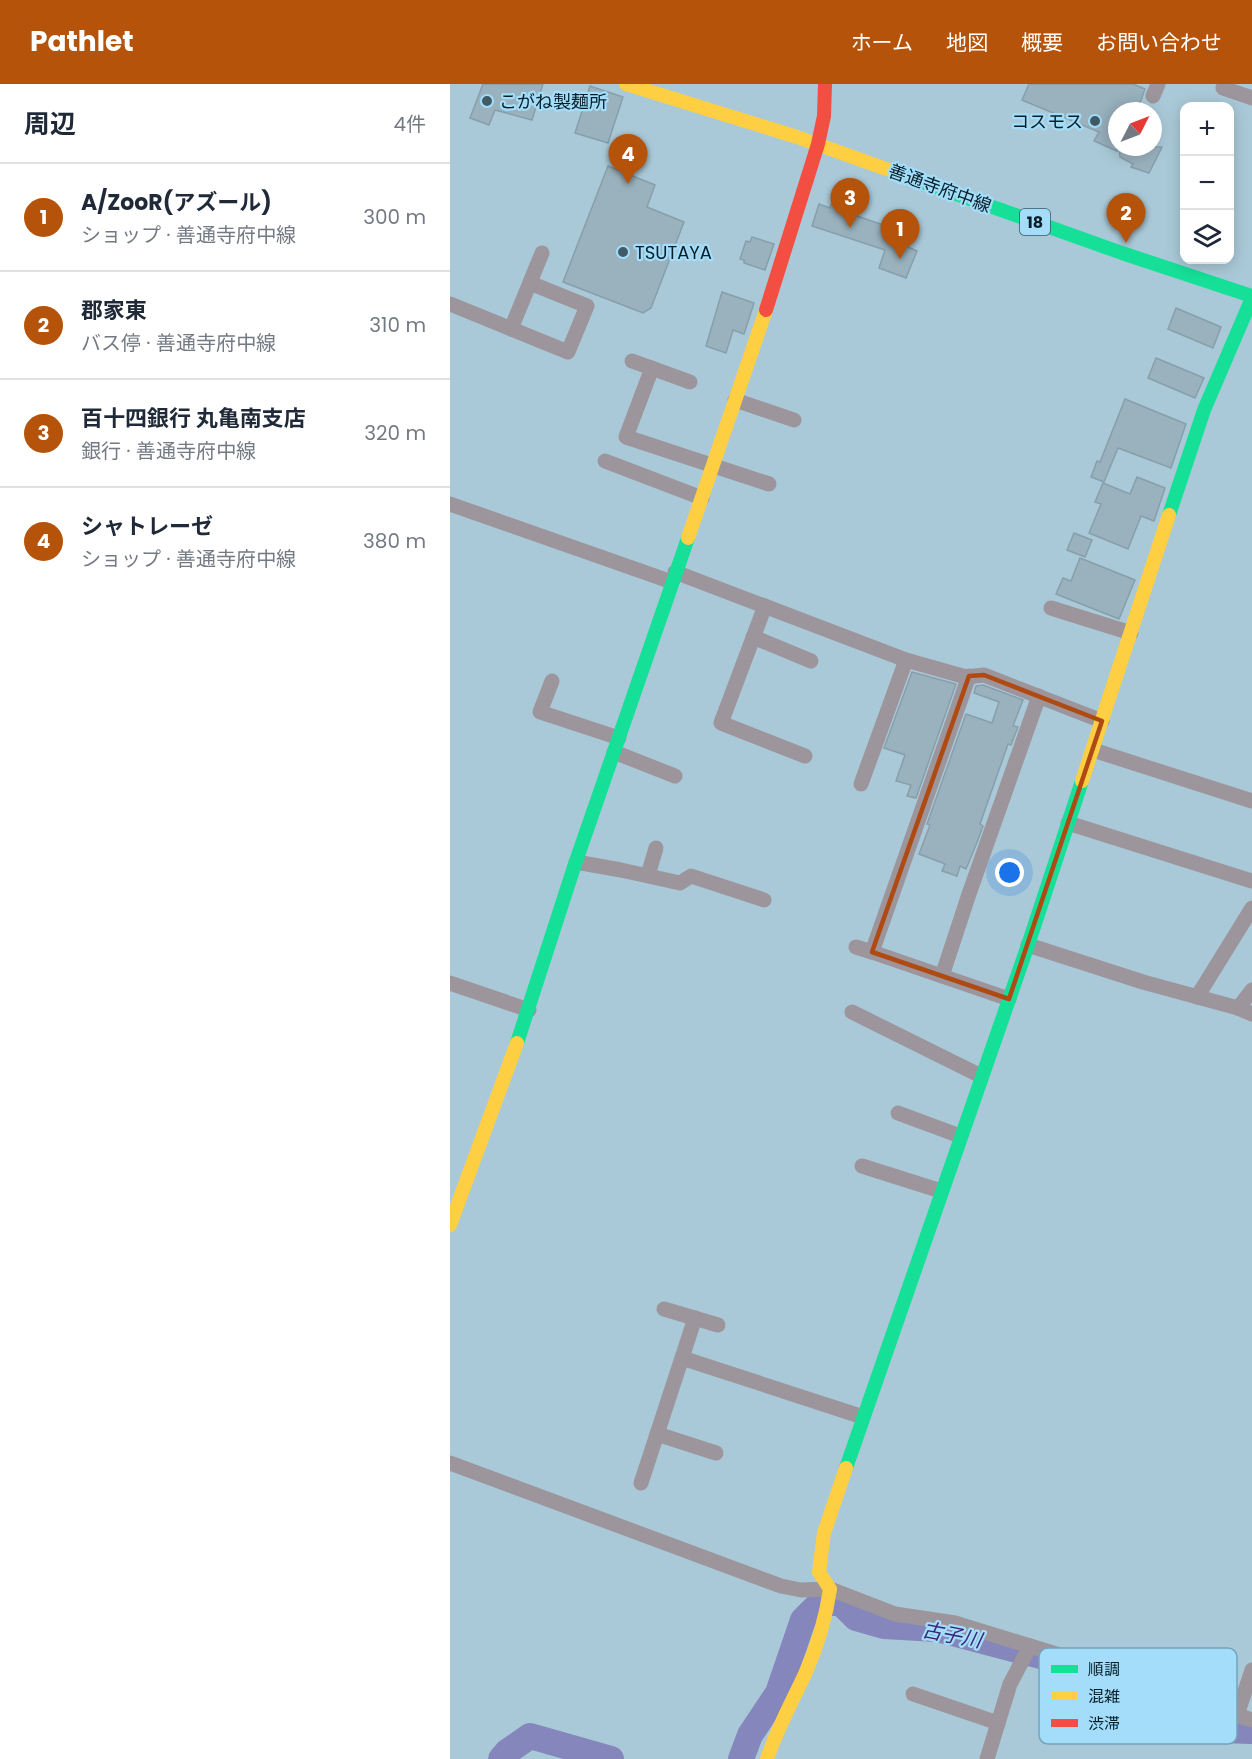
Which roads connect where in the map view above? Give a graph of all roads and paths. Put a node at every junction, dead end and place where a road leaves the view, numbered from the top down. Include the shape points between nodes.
1 (627, 84) edge
2 (825, 84) edge
3 (1223, 88) dead end
4 (1252, 98) edge
5 (818, 144) junction
6 (542, 253) dead end
7 (530, 283) junction
8 (1252, 297) edge
9 (450, 304) edge
10 (511, 329) junction
11 (632, 361) dead end
12 (652, 368) junction
13 (690, 382) dead end
14 (735, 400) junction
15 (794, 420) dead end
16 (605, 461) dead end
17 (713, 465) junction
18 (769, 484) dead end
19 (702, 498) junction
20 (450, 504) edge
21 (674, 577) junction
22 (765, 606) junction
23 (1051, 608) dead end
24 (1131, 633) junction
25 (753, 637) junction
26 (906, 660) junction
27 (811, 661) dead end
28 (969, 676) junction
29 (552, 681) dead end
30 (1039, 696) junction
31 (1102, 720) junction
32 (619, 738) junction
33 (1093, 750) junction
34 (614, 752) junction
35 (805, 756) dead end
36 (675, 776) dead end
37 (861, 784) dead end
38 (1252, 801) edge
39 (1068, 823) junction
40 (656, 848) dead end
41 (576, 862) junction
42 (648, 875) junction
43 (1252, 881) edge
44 (764, 900) dead end
45 (1252, 908) edge
46 (1028, 945) junction
47 (856, 947) dead end
48 (872, 952) junction
49 (942, 976) junction
50 (450, 983) edge
51 (1252, 990) edge
52 (1197, 997) junction
53 (1009, 999) junction
54 (529, 1010) junction
55 (1245, 1011) edge
56 (852, 1012) dead end
57 (981, 1076) junction
58 (898, 1113) dead end
59 (960, 1136) junction
60 (862, 1166) dead end
61 (941, 1191) junction
62 (450, 1226) edge
63 (664, 1309) dead end
64 (695, 1318) junction
65 (717, 1324) dead end
66 (682, 1358) junction
67 (863, 1416) junction
68 (657, 1434) junction
69 (716, 1453) dead end
70 (450, 1463) edge
71 (641, 1484) dead end
72 (830, 1592) junction
73 (1030, 1646) junction
74 (1039, 1649) edge
75 (1252, 1670) edge
76 (913, 1695) dead end
77 (1237, 1715) joint
78 (1252, 1720) edge
79 (998, 1723) junction
80 (767, 1759) edge
81 (987, 1759) edge

1 - 5 street, 善通寺府中線 / 18
2 - 5 street
3 - 4 street
5 - 8 street, 善通寺府中線 / 18
5 - 14 street
6 - 7 street
7 - 10 street
7 - 10 street via 587,306 568,352
8 - 24 street via 1204,410
9 - 10 street
11 - 12 street
12 - 13 street
12 - 17 street via 626,437
14 - 15 street
14 - 17 street
16 - 19 street
17 - 18 street
17 - 19 street
19 - 21 street
20 - 21 street
21 - 22 street
21 - 32 street
22 - 25 street
22 - 26 street
23 - 24 street
24 - 31 street
25 - 27 street
25 - 35 street via 720,723
26 - 28 street
26 - 37 street
28 - 30 street via 984,675
28 - 48 street
29 - 32 street via 540,712
30 - 31 street
30 - 49 street
31 - 33 street
32 - 34 street
33 - 38 street
33 - 39 street
34 - 36 street
34 - 41 street
39 - 43 street
39 - 46 street
40 - 42 street
41 - 42 street
41 - 54 street
42 - 44 street via 680,883 691,876
45 - 52 street
46 - 52 street
46 - 53 street
47 - 48 street
48 - 49 street
49 - 53 street
50 - 54 street
51 - 55 street
52 - 55 street
53 - 57 street
54 - 62 street
56 - 57 street
57 - 59 street
58 - 59 street
59 - 61 street
60 - 61 street
61 - 67 street
63 - 64 street
64 - 65 street
64 - 66 street
66 - 67 street
66 - 68 street
67 - 72 street via 824,1533 819,1572
68 - 69 street
68 - 71 street
70 - 72 street via 781,1586
72 - 73 street via 894,1614 955,1623
72 - 80 street via 806,1672 774,1736
73 - 74 street
73 - 79 street via 1010,1684
75 - 77 street
76 - 79 street
77 - 78 street
79 - 81 street

